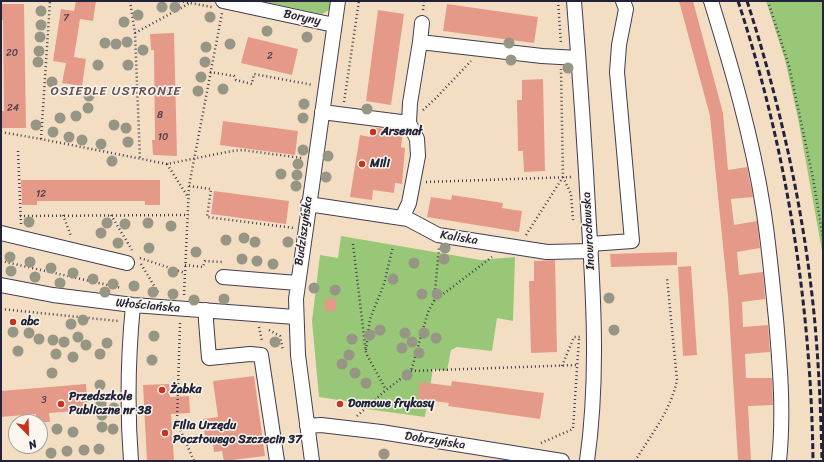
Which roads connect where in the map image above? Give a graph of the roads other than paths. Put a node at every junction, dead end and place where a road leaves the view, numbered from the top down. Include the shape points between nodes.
1 (338, 1) edge
2 (574, 1) edge
3 (623, 1) edge
4 (711, 1) edge
5 (223, 4) edge
6 (422, 23) dead end
7 (334, 25) junction
8 (420, 42) junction
9 (578, 58) junction
10 (322, 112) junction
11 (408, 123) junction
12 (308, 204) junction
13 (402, 218) junction
14 (1, 233) edge
15 (591, 248) junction
16 (132, 260) road end
17 (223, 277) dead end
18 (297, 283) junction
19 (1, 285) edge
20 (133, 305) junction
21 (206, 316) junction
22 (295, 317) junction
23 (307, 426) junction
24 (131, 461) edge
25 (277, 461) edge
26 (312, 461) edge
27 (562, 461) edge
28 (587, 461) edge
29 (779, 461) edge

1 - 7 street, Budziszyńska
2 - 9 street, Inowrocławska
3 - 15 street, Kaliska via 626,9 617,72 632,241
4 - 29 street via 740,100 763,206 781,387 782,440
5 - 7 street, Boryny
6 - 8 street
7 - 10 street, Budziszyńska
8 - 9 street
8 - 11 street
9 - 15 street, Inowrocławska
10 - 11 street
10 - 12 street, Budziszyńska
11 - 13 street via 417,139 418,156 409,203
12 - 13 street, Kaliska
12 - 18 street, Budziszyńska
13 - 15 street, Kaliska via 441,236 547,252
14 - 16 street
15 - 28 street, Inowrocławska via 594,365
17 - 18 street
18 - 22 street, Budziszyńska
19 - 20 street, Włościańska via 53,295
20 - 21 street, Włościańska via 183,309
20 - 24 street via 128,391
21 - 22 street, Włościańska
21 - 25 street via 209,358 261,355
22 - 23 street, Budziszyńska
23 - 26 street, Budziszyńska
23 - 27 street, Dobrzyńska via 321,425 381,432

